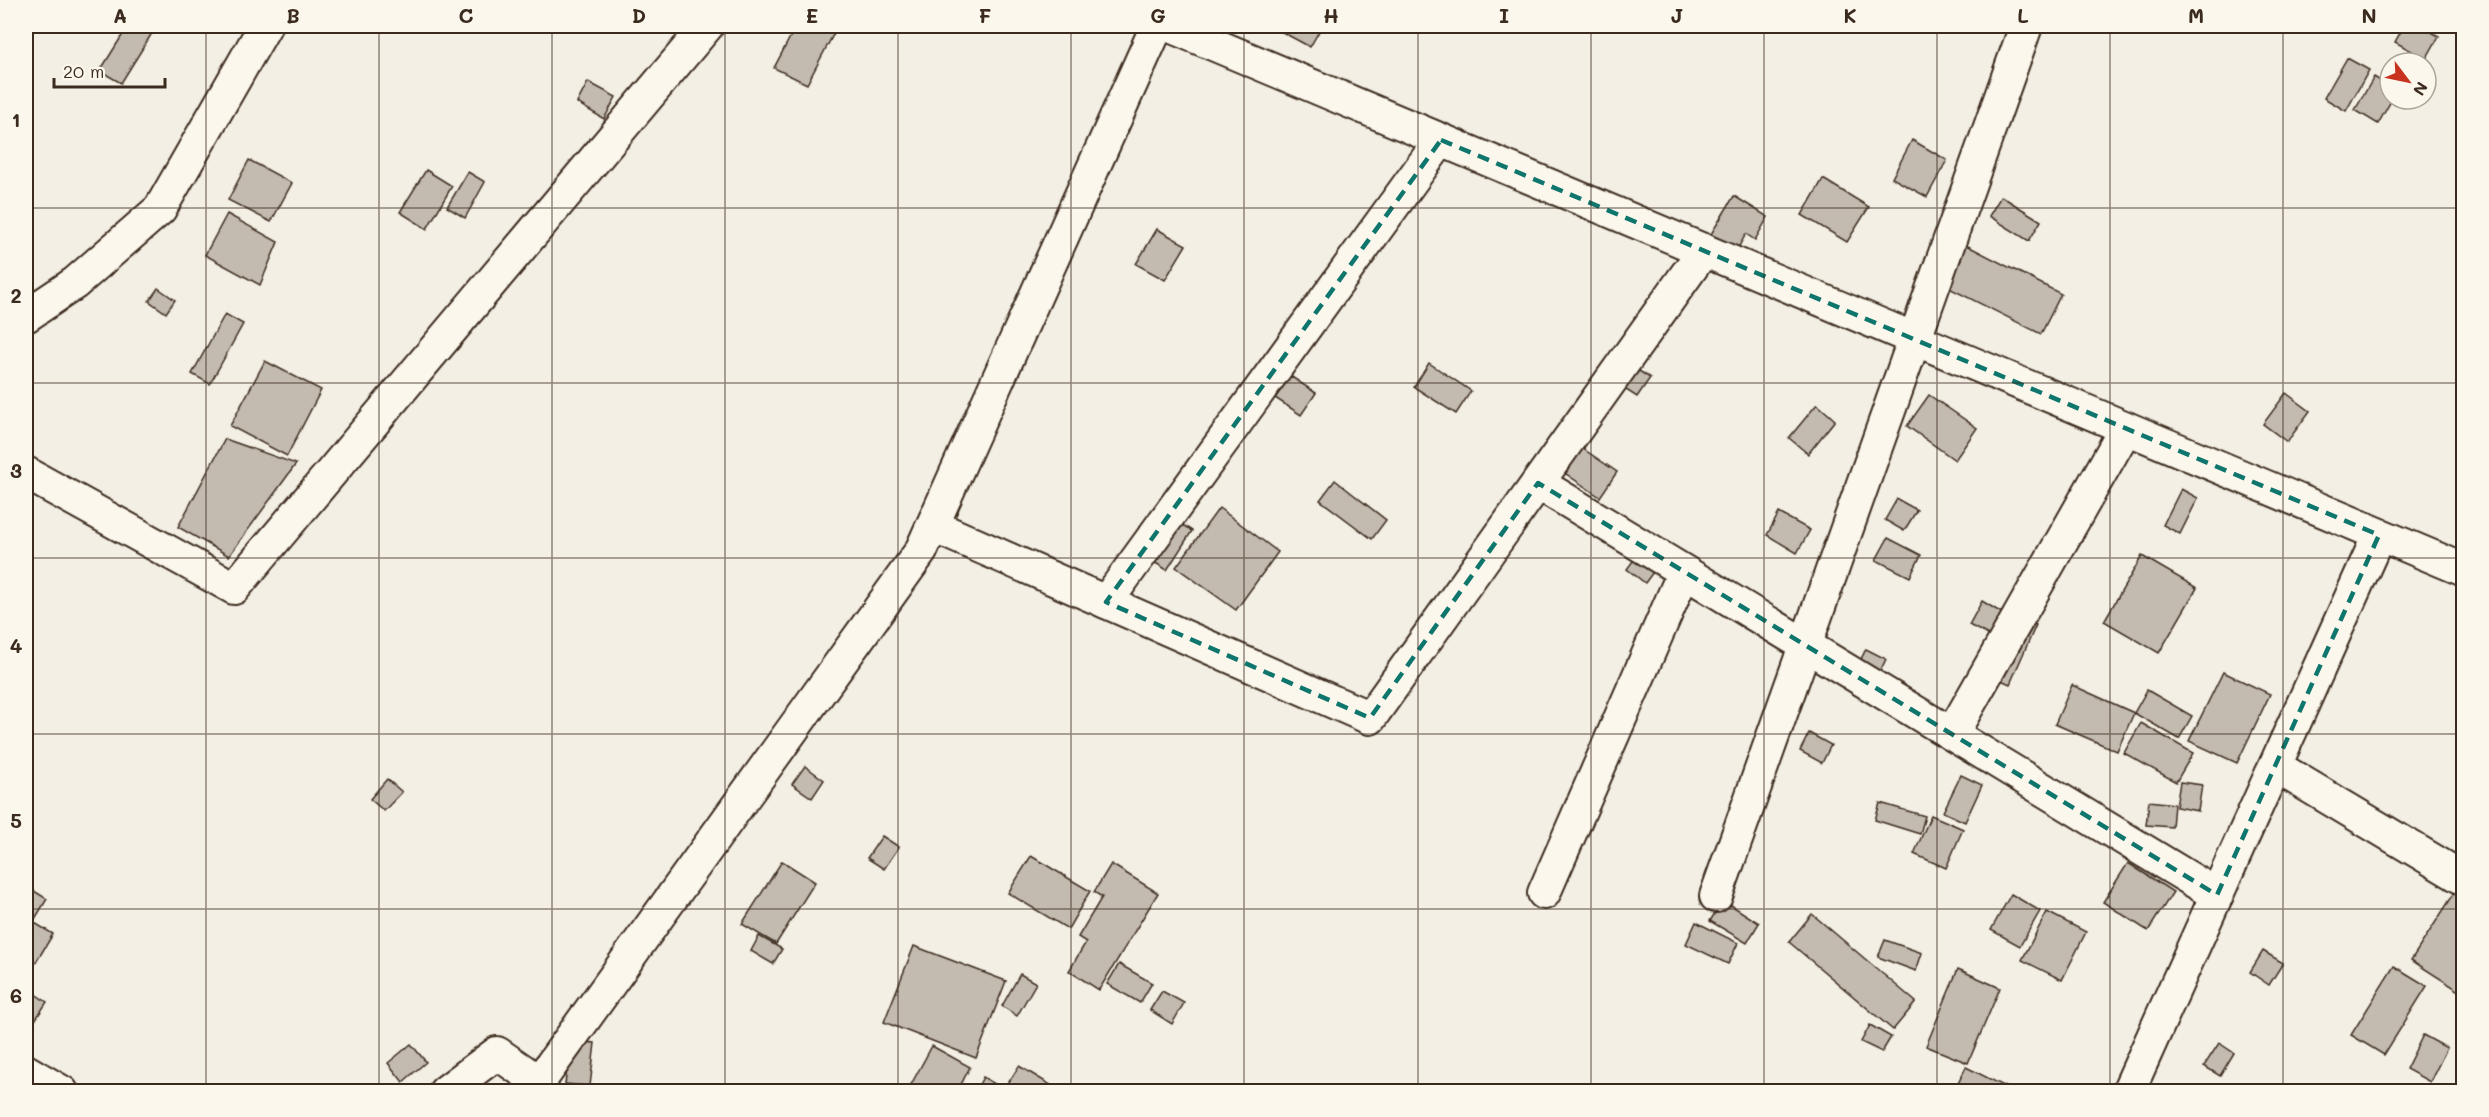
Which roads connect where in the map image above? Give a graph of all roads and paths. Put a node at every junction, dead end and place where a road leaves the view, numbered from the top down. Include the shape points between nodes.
1 (265, 26) edge
2 (707, 26) edge
3 (1157, 26) edge
4 (1170, 26) edge
5 (2026, 26) edge
6 (1441, 140) junction
7 (1704, 250) junction
8 (26, 316) edge
9 (1914, 339) junction
10 (2126, 428) junction
11 (26, 473) edge
12 (1538, 483) junction
13 (933, 526) junction
14 (2379, 535) junction
15 (2463, 570) edge
16 (1684, 572) junction
17 (1106, 602) junction
18 (1805, 645) junction
19 (1952, 734) junction
20 (2275, 766) junction
21 (2463, 879) edge
22 (1544, 893) dead end
23 (2217, 895) junction
24 (1716, 896) dead end
25 (26, 1071) edge
26 (541, 1087) edge
27 (62, 1092) edge
28 (445, 1092) edge
29 (2128, 1092) edge

1 - 8 street via 160,210 75,283
2 - 11 street via 234,588
3 - 13 street
4 - 6 street
5 - 9 street
6 - 7 street
6 - 17 street
7 - 9 street
7 - 12 street
9 - 10 street
9 - 18 street
10 - 14 street
10 - 19 street
12 - 16 street
12 - 17 street via 1370,718
13 - 17 street
13 - 26 street via 914,560
14 - 15 street
14 - 20 street
16 - 18 street
16 - 22 street
18 - 19 street
18 - 24 street
19 - 23 street
20 - 21 street
20 - 23 street
23 - 29 street
25 - 27 street
26 - 28 street via 497,1053

